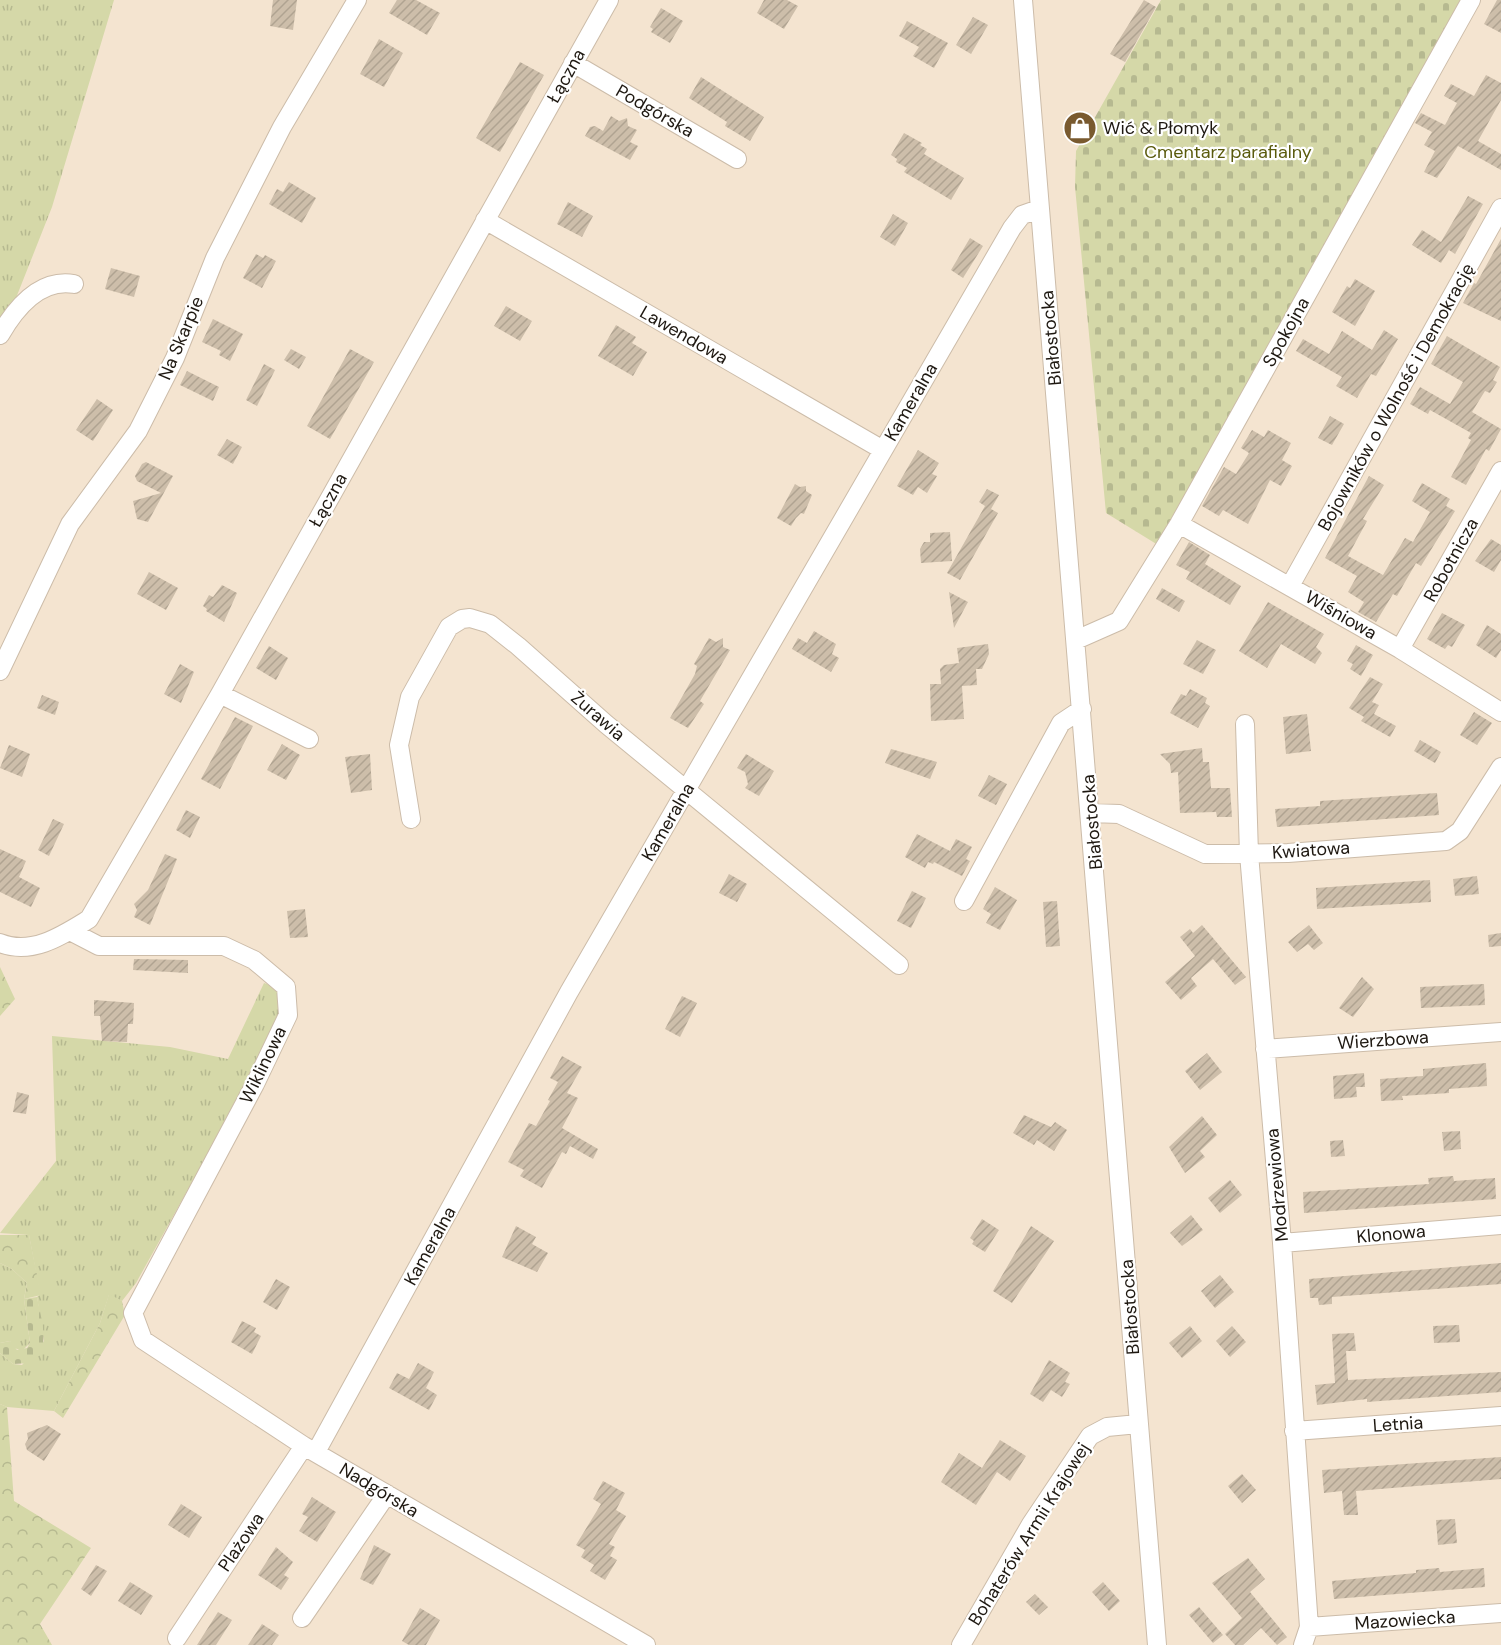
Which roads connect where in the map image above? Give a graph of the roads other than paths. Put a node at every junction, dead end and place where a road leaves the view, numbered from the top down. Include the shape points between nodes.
1 (357, 0) edge
2 (609, 0) edge
3 (1023, 0) edge
4 (1471, 0) edge
5 (573, 63) junction
6 (736, 159) dead end
7 (1501, 208) edge
8 (1039, 209) junction
9 (485, 220) junction
10 (74, 284) dead end
11 (0, 335) edge
12 (883, 450) junction
13 (1501, 471) edge
14 (1179, 524) junction
15 (1290, 586) junction
16 (1076, 640) junction
17 (1400, 650) junction
18 (0, 671) edge
19 (219, 694) junction
20 (1082, 709) junction
21 (1501, 712) edge
22 (1245, 724) dead end
23 (309, 739) dead end
24 (1501, 767) edge
25 (687, 789) junction
26 (1091, 813) junction
27 (411, 819) dead end
28 (1249, 854) junction
29 (964, 901) dead end
30 (70, 930) junction
31 (2, 944) edge
32 (899, 965) dead end
33 (1501, 1032) edge
34 (1266, 1049) junction
35 (1501, 1225) edge
36 (1282, 1243) junction
37 (133, 1313) joint
38 (1501, 1416) edge
39 (1138, 1424) junction
40 (1294, 1431) junction
41 (310, 1449) junction
42 (387, 1494) junction
43 (1501, 1613) edge
44 (302, 1618) dead end
45 (1309, 1627) junction
46 (177, 1638) dead end
47 (646, 1645) edge
48 (961, 1645) edge
49 (1157, 1645) edge
50 (1302, 1645) edge

1 - 18 street, Na Skarpie via 282,127 215,258 175,357 138,431 70,524
2 - 5 street, Łączna
3 - 8 street, Białostocka
4 - 14 street, Spokojna
5 - 6 street, Podgórska
5 - 9 street, Łączna
7 - 15 street, Bojowników o Wolność i Demokrację
8 - 12 street, Kameralna via 1022,215 1012,228
8 - 16 street, Białostocka
9 - 12 street, Lawendowa
9 - 19 street, Łączna
10 - 11 street via 52,285 35,293
12 - 25 street, Kameralna
13 - 17 street, Robotnicza
14 - 15 street, Wiśniowa
14 - 16 street, Spokojna via 1119,621
15 - 17 street, Wiśniowa
16 - 20 street, Białostocka
17 - 21 street, Wiśniowa
19 - 23 street
19 - 30 street, Łączna via 89,919
20 - 26 street, Białostocka
20 - 29 street via 1061,723
22 - 28 street, Modrzewiowa
24 - 28 street, Kwiatowa via 1460,831 1446,841
25 - 27 street, Żurawia via 500,631 470,618 449,627 410,698 399,745
25 - 32 street, Żurawia
25 - 41 street, Kameralna
26 - 28 street, Kwiatowa via 1119,814 1205,854
26 - 39 street, Białostocka
28 - 34 street, Modrzewiowa
30 - 31 street, Łączna via 31,947
30 - 37 street, Wiklinowa via 99,946 224,946 254,960 286,987 288,1015
33 - 34 street, Wierzbowa
34 - 36 street, Modrzewiowa
35 - 36 street, Klonowa
36 - 40 street, Modrzewiowa
37 - 41 street, Nadgórska via 143,1340
38 - 40 street, Letnia
39 - 48 street, Bohaterów Armii Krajowej via 1107,1427 1090,1436 1031,1524
39 - 49 street, Białostocka
40 - 45 street, Modrzewiowa
41 - 42 street, Nadgórska
41 - 46 street, Plażowa
42 - 44 street
42 - 47 street, Nadgórska
43 - 45 street, Mazowiecka
45 - 50 street, Modrzewiowa

